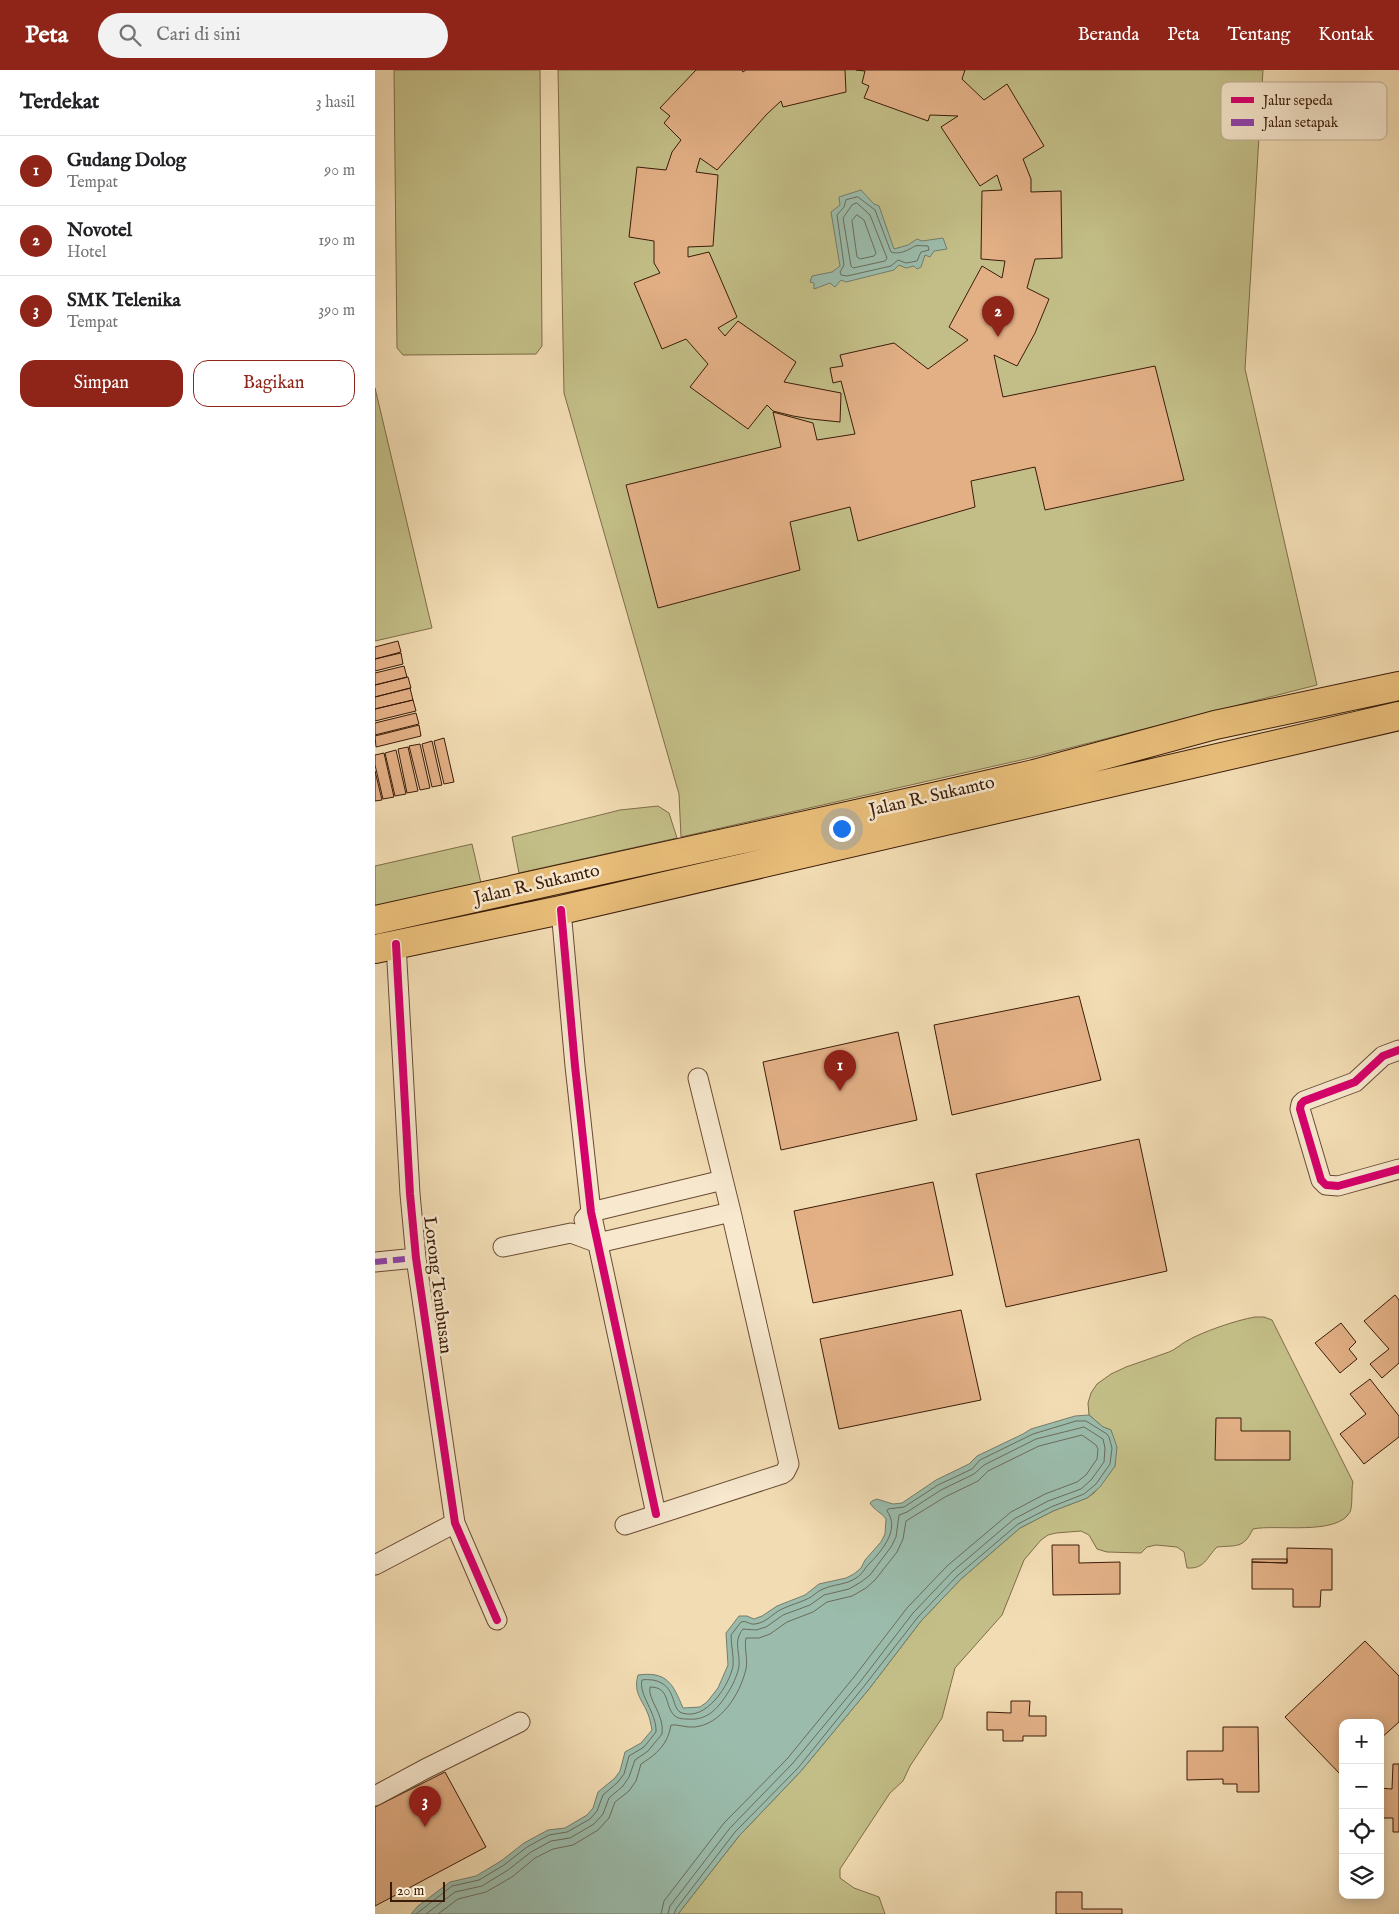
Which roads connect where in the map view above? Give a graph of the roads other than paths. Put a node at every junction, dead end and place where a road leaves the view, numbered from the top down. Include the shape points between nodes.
1 (1397, 686) edge
2 (1399, 716) edge
3 (561, 910) junction
4 (375, 920) edge
5 (386, 946) edge
6 (1399, 1050) edge
7 (698, 1078) dead end
8 (1399, 1168) edge
9 (723, 1180) junction
10 (591, 1212) junction
11 (731, 1212) junction
12 (571, 1233) junction
13 (598, 1243) junction
14 (503, 1247) dead end
15 (416, 1258) junction
16 (375, 1262) edge
17 (656, 1514) junction
18 (455, 1522) junction
19 (625, 1525) dead end
20 (375, 1565) edge
21 (497, 1620) dead end
22 (520, 1722) dead end
23 (375, 1796) edge

1 - 4 highway, Jalan R. Sukamto via 1215,725 1034,774 938,796
2 - 3 highway, Jalan R. Sukamto
3 - 5 highway, Jalan R. Sukamto
3 - 10 street
5 - 15 street, Lorong Tembusan
6 - 8 street via 1383,1056 1355,1082 1305,1101 1300,1109 1321,1180 1326,1185 1338,1186
7 - 9 street
9 - 10 street
9 - 11 street
10 - 12 street
10 - 13 street
11 - 13 street
11 - 17 street via 789,1464 782,1474
12 - 13 street
12 - 14 street
13 - 17 street
15 - 16 street
15 - 18 street, Lorong Tembusan
17 - 19 street
18 - 20 street
18 - 21 street, Lorong Tembusan
22 - 23 street

